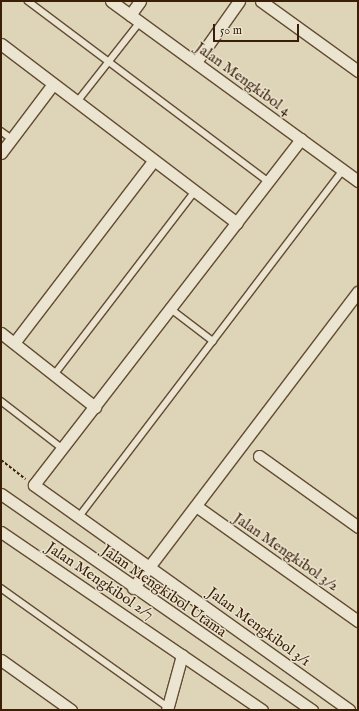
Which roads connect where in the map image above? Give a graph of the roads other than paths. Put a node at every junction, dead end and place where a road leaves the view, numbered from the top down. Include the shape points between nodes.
1 (28, 1) edge
2 (111, 1) edge
3 (140, 1) edge
4 (239, 1) edge
5 (261, 1) edge
6 (130, 15) junction
7 (140, 22) junction
8 (1, 44) edge
9 (109, 61) junction
10 (196, 62) junction
11 (358, 71) edge
12 (53, 84) junction
13 (77, 102) junction
14 (1, 131) edge
15 (12, 139) junction
16 (301, 140) junction
17 (1, 153) edge
18 (154, 160) junction
19 (343, 170) junction
20 (358, 181) edge
21 (269, 182) junction
22 (195, 191) junction
23 (237, 223) junction
24 (358, 292) edge
25 (171, 309) junction
26 (1, 333) edge
27 (213, 341) junction
28 (14, 343) junction
29 (54, 375) junction
30 (1, 401) edge
31 (95, 407) junction
32 (63, 449) junction
33 (259, 456) dead end
34 (1, 494) edge
35 (196, 506) junction
36 (78, 518) junction
37 (358, 527) edge
38 (1, 532) edge
39 (151, 568) junction
40 (1, 588) edge
41 (133, 588) junction
42 (358, 621) edge
43 (182, 655) junction
44 (1, 660) edge
45 (169, 709) edge
46 (71, 710) edge
47 (262, 710) edge
48 (312, 710) edge
49 (349, 710) edge

1 - 9 lane
2 - 6 street, Jalan Mengkibol 4
3 - 6 street
4 - 10 street
5 - 11 street
6 - 7 street, Jalan Mengkibol 4
7 - 9 lane
7 - 10 street, Jalan Mengkibol 4
8 - 12 street
9 - 13 lane
9 - 21 lane
10 - 16 street, Jalan Mengkibol 4
12 - 13 street
12 - 15 street
13 - 18 street
14 - 15 lane
15 - 17 street
16 - 19 street, Jalan Mengkibol 4
16 - 21 street
18 - 22 street
18 - 28 street
19 - 20 street, Jalan Mengkibol 4
19 - 27 lane
21 - 23 street
22 - 23 street
22 - 29 lane
23 - 25 street
24 - 35 street
25 - 27 lane
25 - 31 street
26 - 28 street
27 - 36 lane
28 - 29 street
29 - 31 street
30 - 32 lane
31 - 32 street
32 - 36 street, Jalan Mengkibol 3/1 via 34,485
33 - 37 street
34 - 41 street, Jalan Mengkibol Utama
35 - 39 street
35 - 42 street, Jalan Mengkibol 3/2
36 - 39 street, Jalan Mengkibol 3/1
38 - 43 street, Jalan Mengkibol 2/7
39 - 41 street
39 - 49 street, Jalan Mengkibol 3/1
40 - 45 lane
41 - 48 street, Jalan Mengkibol Utama
43 - 45 street
43 - 47 street, Jalan Mengkibol 2/7
44 - 46 street

